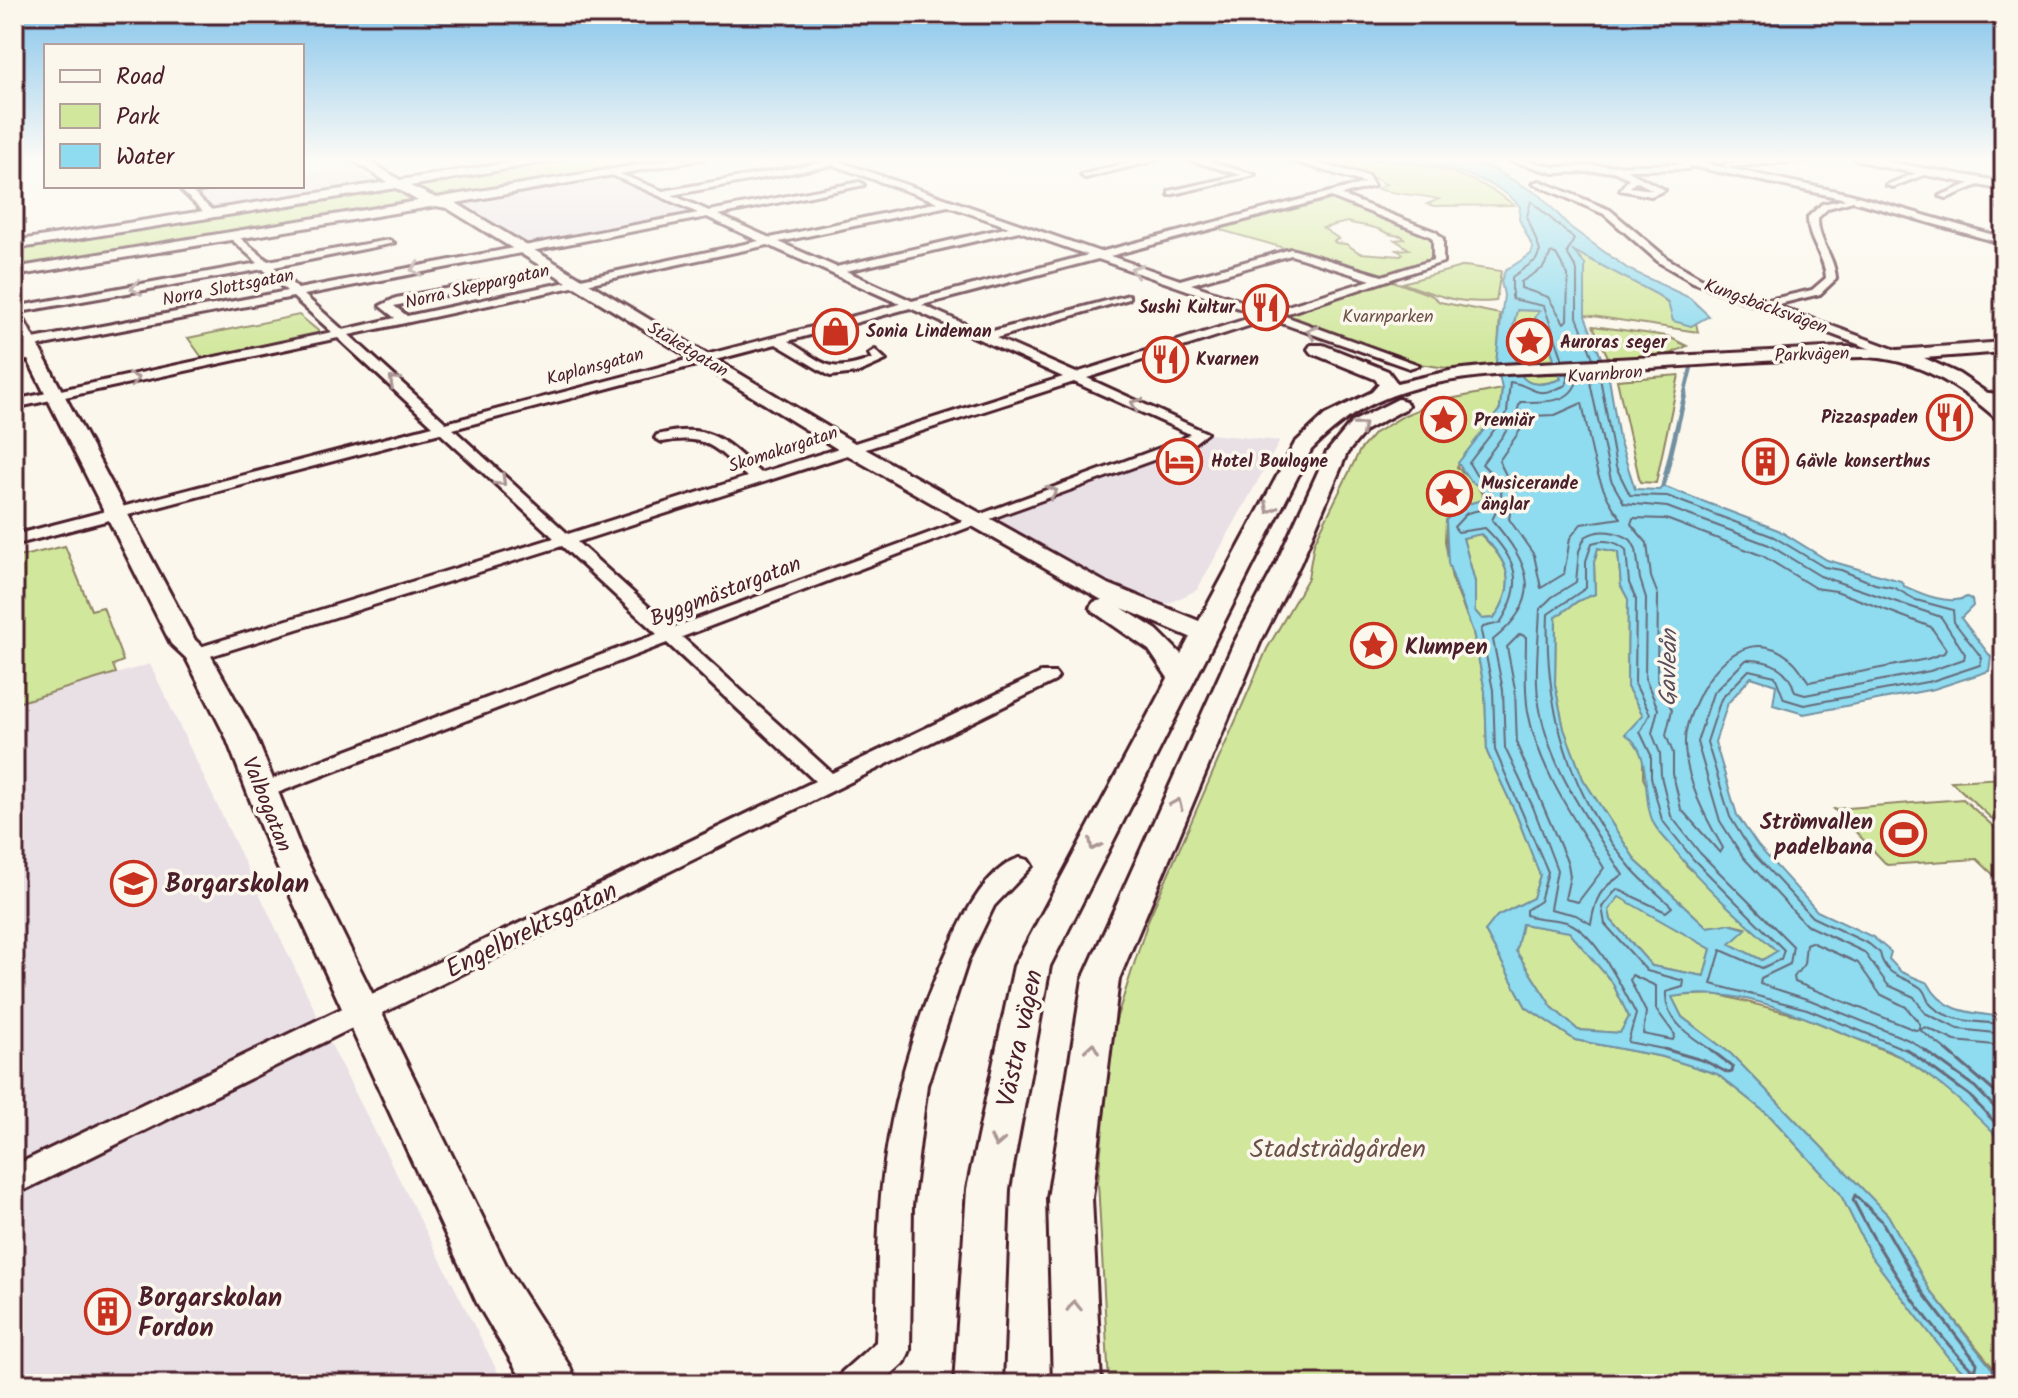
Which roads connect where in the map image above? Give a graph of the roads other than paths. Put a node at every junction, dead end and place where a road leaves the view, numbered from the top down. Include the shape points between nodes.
1 (146, 224) edge
2 (307, 224) edge
3 (481, 224) edge
4 (646, 224) edge
5 (730, 224) edge
6 (849, 224) edge
7 (1007, 224) edge
8 (1215, 224) edge
9 (1408, 224) edge
10 (1621, 224) edge
11 (1813, 224) edge
12 (1946, 224) edge
13 (977, 227) dead end
14 (1018, 228) junction
15 (996, 234) junction
16 (234, 236) junction
17 (2004, 241) edge
18 (769, 242) junction
19 (389, 243) dead end
20 (1022, 243) dead end
21 (14, 245) edge
22 (520, 248) junction
23 (1094, 255) junction
24 (1061, 256) dead end
25 (1073, 260) junction
26 (268, 264) junction
27 (1100, 270) dead end
28 (834, 271) junction
29 (14, 272) edge
30 (516, 279) dead end
31 (1380, 279) junction
32 (576, 283) junction
33 (1179, 284) junction
34 (296, 292) junction
35 (1125, 297) dead end
36 (908, 303) junction
37 (1764, 304) junction
38 (15, 318) edge
39 (406, 321) junction
40 (1265, 323) junction
41 (344, 334) junction
42 (985, 337) junction
43 (776, 339) junction
44 (1310, 346) joint
45 (2004, 347) edge
46 (25, 352) edge
47 (875, 354) dead end
48 (1895, 354) junction
49 (704, 358) junction
50 (1736, 362) joint
51 (1406, 370) junction
52 (1072, 376) junction
53 (1466, 379) junction
54 (1427, 382) junction
55 (57, 395) junction
56 (1378, 396) junction
57 (1982, 396) junction
58 (2004, 399) edge
59 (14, 404) edge
60 (2004, 415) edge
61 (445, 427) junction
62 (662, 438) dead end
63 (851, 449) junction
64 (757, 479) junction
65 (117, 514) junction
66 (973, 521) junction
67 (14, 540) edge
68 (563, 540) junction
69 (1107, 609) junction
70 (1203, 634) junction
71 (672, 636) junction
72 (1247, 643) junction
73 (197, 654) junction
74 (1181, 676) junction
75 (1048, 677) dead end
76 (831, 784) junction
77 (264, 790) junction
78 (1020, 866) dead end
79 (363, 1009) junction
80 (14, 1181) edge
81 (553, 1384) edge
82 (854, 1384) edge
83 (978, 1384) edge
84 (1077, 1384) edge

1 - 21 main road
2 - 16 main road
3 - 22 main road, Staketgatan
4 - 22 street, Norra Slottsgatan
5 - 18 street
6 - 18 street, Norra Skeppargatan
7 - 14 street
8 - 23 street, Kaplansgatan
9 - 31 street via 1438,239 1438,262
10 - 37 street, Kungsbäcksvägen via 1685,275
11 - 37 street via 1813,241 1831,279 1802,297
12 - 17 street
13 - 15 street
14 - 15 street
14 - 23 street
15 - 20 street
15 - 28 street
16 - 26 street
16 - 29 main road
18 - 28 street
18 - 32 street, Norra Skeppargatan
19 - 26 street
22 - 32 main road, Staketgatan
22 -> 34 street, Norra Slottsgatan
23 - 25 street, Kaplansgatan
33 -> 23 street
24 - 25 street
25 - 27 street
25 - 36 street, Kaplansgatan
26 - 34 street
26 -> 38 street
28 - 36 street
30 - 39 street via 386,306
31 - 33 street via 1291,252
31 - 40 street
32 - 39 street, Norra Skeppargatan
32 - 49 main road, Staketgatan
33 - 40 street
34 - 41 street
34 - 46 street, Norra Slottsgatan
35 - 42 street
36 - 42 street
36 - 43 street, Kaplansgatan
37 - 48 street, Kungsbäcksvägen
38 - 46 main road, Valbogatan
39 - 41 street, Norra Skeppargatan
51 -> 40 street
40 - 52 street, Skomakargatan via 1238,320
55 -> 41 street, Norra Skeppargatan
61 -> 41 street
42 - 52 street
43 - 47 street via 830,372 880,360
43 - 49 street, Kaplansgatan
44 - 51 street
44 - 56 main road via 1382,375 1388,384
45 - 48 main road, Parkvägen
46 - 55 main road, Valbogatan
48 - 50 main road, Parkvägen
48 - 57 main road, Kungsbäcksvägen
49 - 61 street, Kaplansgatan
49 - 63 main road, Staketgatan
50 - 53 main road, Kvarnbron
51 - 54 main road
52 - 63 street, Skomakargatan
66 -> 52 street, Byggmästargatan via 1184,444 1200,433
53 - 54 main road
53 - 54 main road
54 - 56 main road, Västra vägen
72 -> 54 main road via 1337,452 1359,426
55 - 59 street, Norra Skeppargatan
55 - 65 main road, Valbogatan
56 -> 70 main road, Västra vägen via 1329,420 1302,447
57 - 58 street
57 - 60 main road, Kungsbäcksvägen
61 - 65 street, Kaplansgatan
61 -> 68 street
62 - 64 street via 682,432 707,434
63 - 64 street, Skomakargatan
63 - 66 main road, Staketgatan
64 - 68 street, Skomakargatan
65 - 67 street, Kaplansgatan
65 - 73 main road, Valbogatan via 184,644
66 - 69 main road, Staketgatan
66 - 70 main road, Staketgatan via 1097,588
66 - 71 street, Byggmästargatan
68 - 71 street
68 - 73 street, Skomakargatan
69 - 70 main road, Staketgatan via 1154,628
69 - 74 main road, Staketgatan via 1166,650
70 - 72 main road
70 - 74 main road, Västra vägen
71 - 76 street
71 - 77 street, Byggmästargatan
84 -> 72 main road via 1070,1198 1101,979
73 - 77 main road, Valbogatan
74 -> 83 main road, Västra vägen via 1032,966 988,1189
75 - 76 street, Engelbrektsgatan
76 - 79 street, Engelbrektsgatan
77 - 79 main road, Valbogatan via 285,849
78 - 82 street via 984,901 955,960 913,1085 896,1206 893,1350
79 - 80 street, Engelbrektsgatan
79 - 81 main road, Valbogatan via 493,1287

